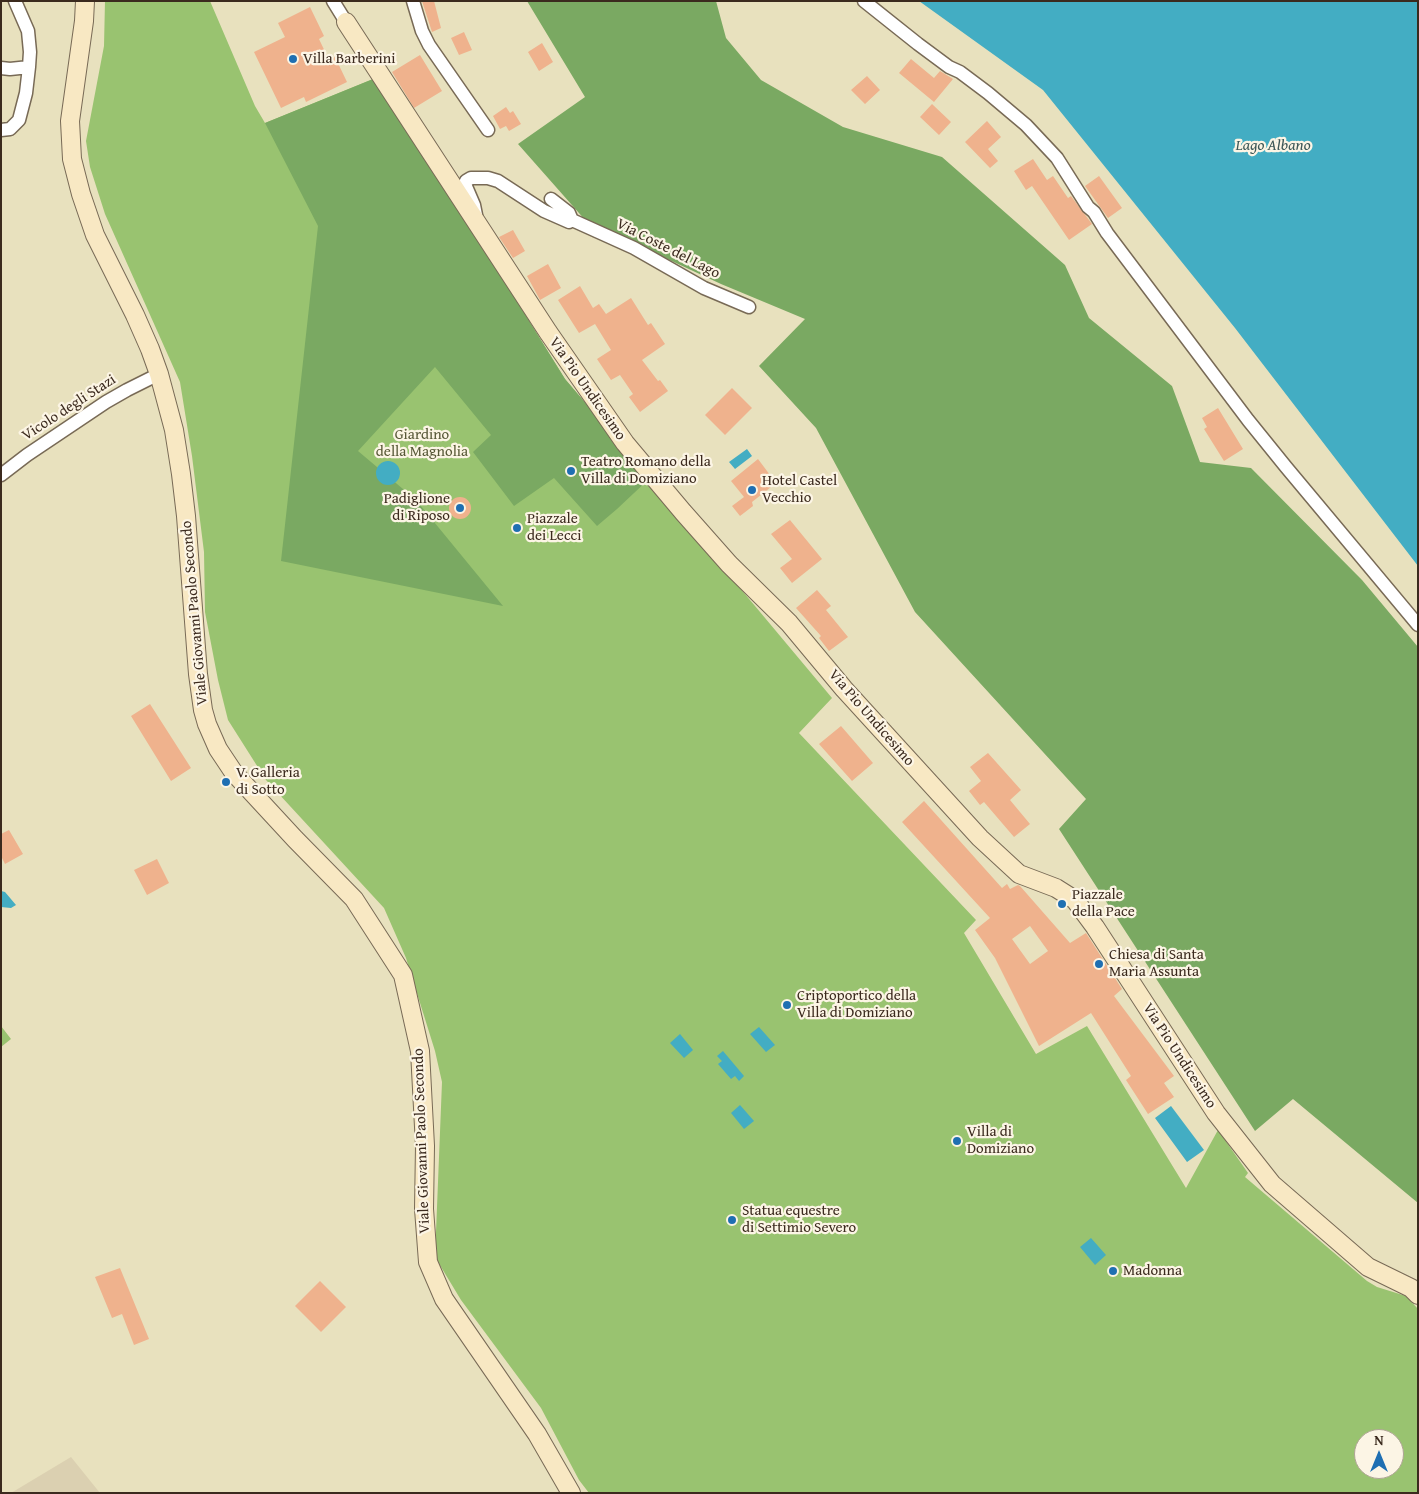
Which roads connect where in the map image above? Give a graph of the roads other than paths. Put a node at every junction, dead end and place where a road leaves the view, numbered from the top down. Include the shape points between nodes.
1 (15, 1) edge
2 (85, 1) edge
3 (333, 1) edge
4 (414, 1) edge
5 (864, 1) edge
6 (346, 22) joint
7 (29, 67) junction
8 (1, 68) edge
9 (1, 130) edge
10 (488, 130) dead end
11 (551, 200) dead end
12 (476, 220) junction
13 (572, 220) junction
14 (749, 307) dead end
15 (159, 374) junction
16 (1, 474) edge
17 (1418, 625) edge
18 (1418, 1295) edge
19 (571, 1493) edge

1 - 7 street via 28,31
2 - 15 street, Viale Giovanni Paolo Secondo via 70,121 74,166 95,234 139,324
3 - 6 street
4 - 10 street via 429,45
5 - 17 street via 988,93 1026,125 1057,158 1084,202 1243,413
6 - 12 street, Via Pio Undicesimo
7 - 8 street
7 - 9 street via 19,120 10,129
11 - 13 street, Via Coste del Lago via 569,213
12 - 13 street, Via Coste del Lago via 465,184 468,179 478,177 498,181 538,208 569,222
12 - 18 street, Via Pio Undicesimo via 625,443 683,512 729,564 789,623 844,689 980,838 1019,874 1056,888 1075,900 1216,1113 1272,1184 1368,1267 1411,1288
13 - 14 street, Via Coste del Lago via 634,248 704,288
15 - 16 street, Vicolo degli Stazi via 106,402
15 - 19 street, Viale Giovanni Paolo Secondo via 178,453 198,674 207,724 234,773 354,898 403,975 420,1051 428,1262 444,1299 537,1434

